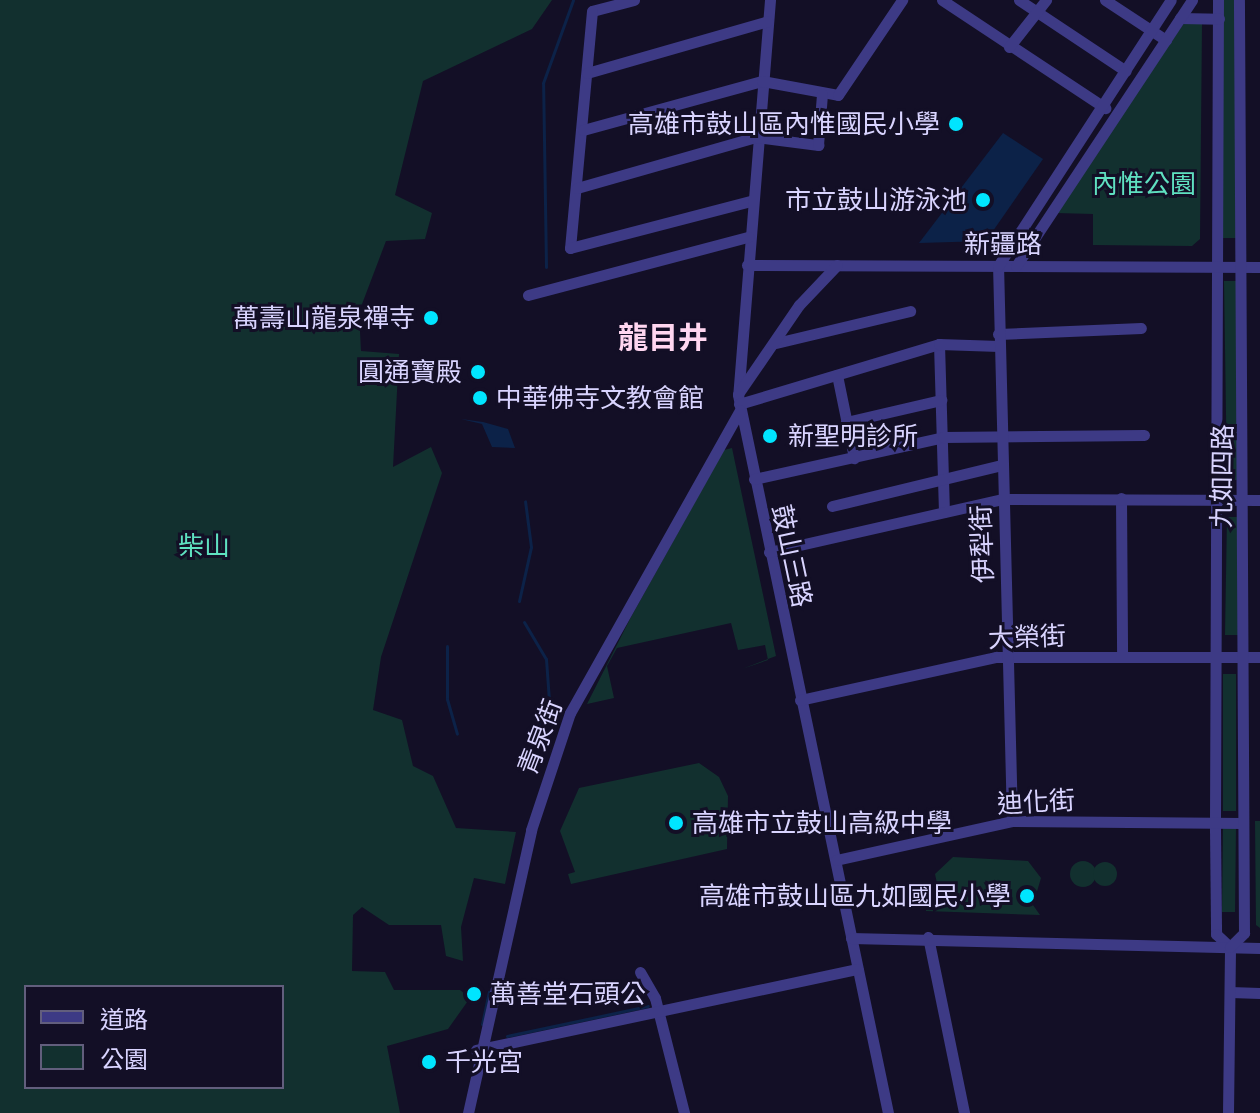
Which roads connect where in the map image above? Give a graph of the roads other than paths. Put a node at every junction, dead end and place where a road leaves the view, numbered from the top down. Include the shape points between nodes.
1 (634, 0) edge
2 (770, 0) edge
3 (902, 0) edge
4 (942, 0) edge
5 (1019, 0) edge
6 (1046, 0) edge
7 (1105, 0) edge
8 (1171, 0) edge
9 (1192, 0) edge
10 (1218, 0) edge
11 (1239, 0) edge
12 (621, 2) edge
13 (1038, 12) junction
14 (1180, 18) junction
15 (1219, 19) junction
16 (768, 21) junction
17 (1151, 30) junction
18 (1166, 40) junction
19 (1009, 47) junction
20 (1126, 71) junction
21 (587, 73) junction
22 (762, 81) junction
23 (822, 94) junction
24 (1101, 106) junction
25 (1115, 115) junction
26 (583, 130) junction
27 (756, 137) junction
28 (577, 188) junction
29 (751, 201) junction
30 (748, 237) junction
31 (747, 265) junction
32 (837, 265) junction
33 (998, 266) junction
34 (1016, 266) junction
35 (1220, 267) junction
36 (1242, 267) junction
37 (1260, 267) edge
38 (528, 295) dead end
39 (910, 311) dead end
40 (1141, 328) dead end
41 (999, 340) junction
42 (776, 343) junction
43 (939, 344) junction
44 (837, 375) junction
45 (941, 400) junction
46 (739, 403) junction
47 (846, 422) junction
48 (1144, 435) dead end
49 (943, 437) junction
50 (1001, 439) junction
51 (854, 458) junction
52 (1002, 465) junction
53 (754, 479) junction
54 (943, 480) junction
55 (1121, 498) junction
56 (1003, 499) junction
57 (1221, 499) junction
58 (1243, 500) junction
59 (1260, 500) edge
60 (832, 506) dead end
61 (944, 512) junction
62 (769, 552) junction
63 (1214, 656) junction
64 (1241, 656) junction
65 (1007, 657) junction
66 (1122, 657) junction
67 (1260, 657) edge
68 (800, 700) junction
69 (1012, 821) junction
70 (1215, 823) junction
71 (1242, 823) junction
72 (836, 860) junction
73 (928, 937) junction
74 (851, 938) junction
75 (1230, 947) junction
76 (1260, 948) edge
77 (858, 969) junction
78 (640, 972) dead end
79 (1230, 992) junction
80 (1260, 993) edge
81 (660, 1016) junction
82 (478, 1050) junction
83 (468, 1113) edge
84 (684, 1113) edge
85 (888, 1113) edge
86 (964, 1113) edge
87 (1228, 1113) edge

1 - 12 street
2 - 16 street, 鼓山三路
3 - 23 street via 838,95
4 - 19 street
5 - 13 street
6 - 13 street
7 - 17 street
8 - 17 street
9 - 14 street
10 - 15 street, 九如四路
11 - 36 street, 九如四路
12 - 21 street via 592,11
13 - 19 street
13 - 20 street
14 - 15 street
14 - 18 street
15 - 35 street, 九如四路
16 - 21 street
16 - 22 street, 鼓山三路
17 - 18 street
17 - 20 street
18 - 25 street
19 - 24 street
20 - 24 street
21 - 26 street
22 - 23 street
22 - 26 street
22 - 27 street, 鼓山三路
23 - 27 street via 818,145
24 - 25 street
24 - 33 street
25 - 34 street
26 - 28 street
27 - 28 street
27 - 29 street, 鼓山三路
28 - 29 street via 570,248
29 - 30 street, 鼓山三路
30 - 31 street, 鼓山三路
30 - 38 street
31 - 32 street, 新疆路
31 - 46 street, 鼓山三路
32 - 33 street, 新疆路
32 - 42 street, 青泉街 via 799,305
33 - 34 street, 新疆路
33 - 41 street, 伊犁街
34 - 35 street, 新疆路
35 - 36 street, 新疆路
35 - 57 street, 九如四路
36 - 37 street, 新疆路
36 - 58 street, 九如四路
39 - 42 street
40 - 41 street
41 - 43 street
41 - 50 street, 伊犁街
42 - 46 street, 青泉街
43 - 44 street
43 - 45 street
44 - 46 street
44 - 47 street
45 - 47 street
45 - 49 street
46 - 53 street, 鼓山三路
46 - 82 street, 青泉街 via 570,713 531,830
47 - 51 street
48 - 50 street
49 - 50 street
49 - 51 street
49 - 54 street
50 - 52 street, 伊犁街
51 - 53 street
52 - 54 street
52 - 56 street, 伊犁街
53 - 62 street, 鼓山三路
54 - 60 street
54 - 61 street
55 - 56 street
55 - 57 street
55 - 66 street
56 - 61 street
56 - 65 street, 伊犁街
57 - 58 street
57 - 63 street, 九如四路
58 - 59 street
58 - 64 street, 九如四路
61 - 62 street
62 - 68 street, 鼓山三路
63 - 64 street, 大榮街
63 - 66 street, 大榮街
63 - 70 street, 九如四路
64 - 67 street, 大榮街
64 - 71 street, 九如四路
65 - 66 street, 大榮街
65 - 68 street, 大榮街
65 - 69 street, 伊犁街
68 - 72 street, 鼓山三路
69 - 70 street, 迪化街
69 - 72 street, 迪化街
70 - 71 street, 迪化街
70 - 75 street, 九如四路 via 1216,934
71 - 75 street, 九如四路 via 1244,933
72 - 74 street, 鼓山三路
73 - 74 street
73 - 75 street
73 - 86 street
74 - 77 street, 鼓山三路
75 - 76 street
75 - 79 street, 九如四路
77 - 81 street
77 - 85 street, 鼓山三路
78 - 81 street
79 - 80 street
79 - 87 street, 九如四路
81 - 82 street
81 - 84 street
82 - 83 street, 青泉街

